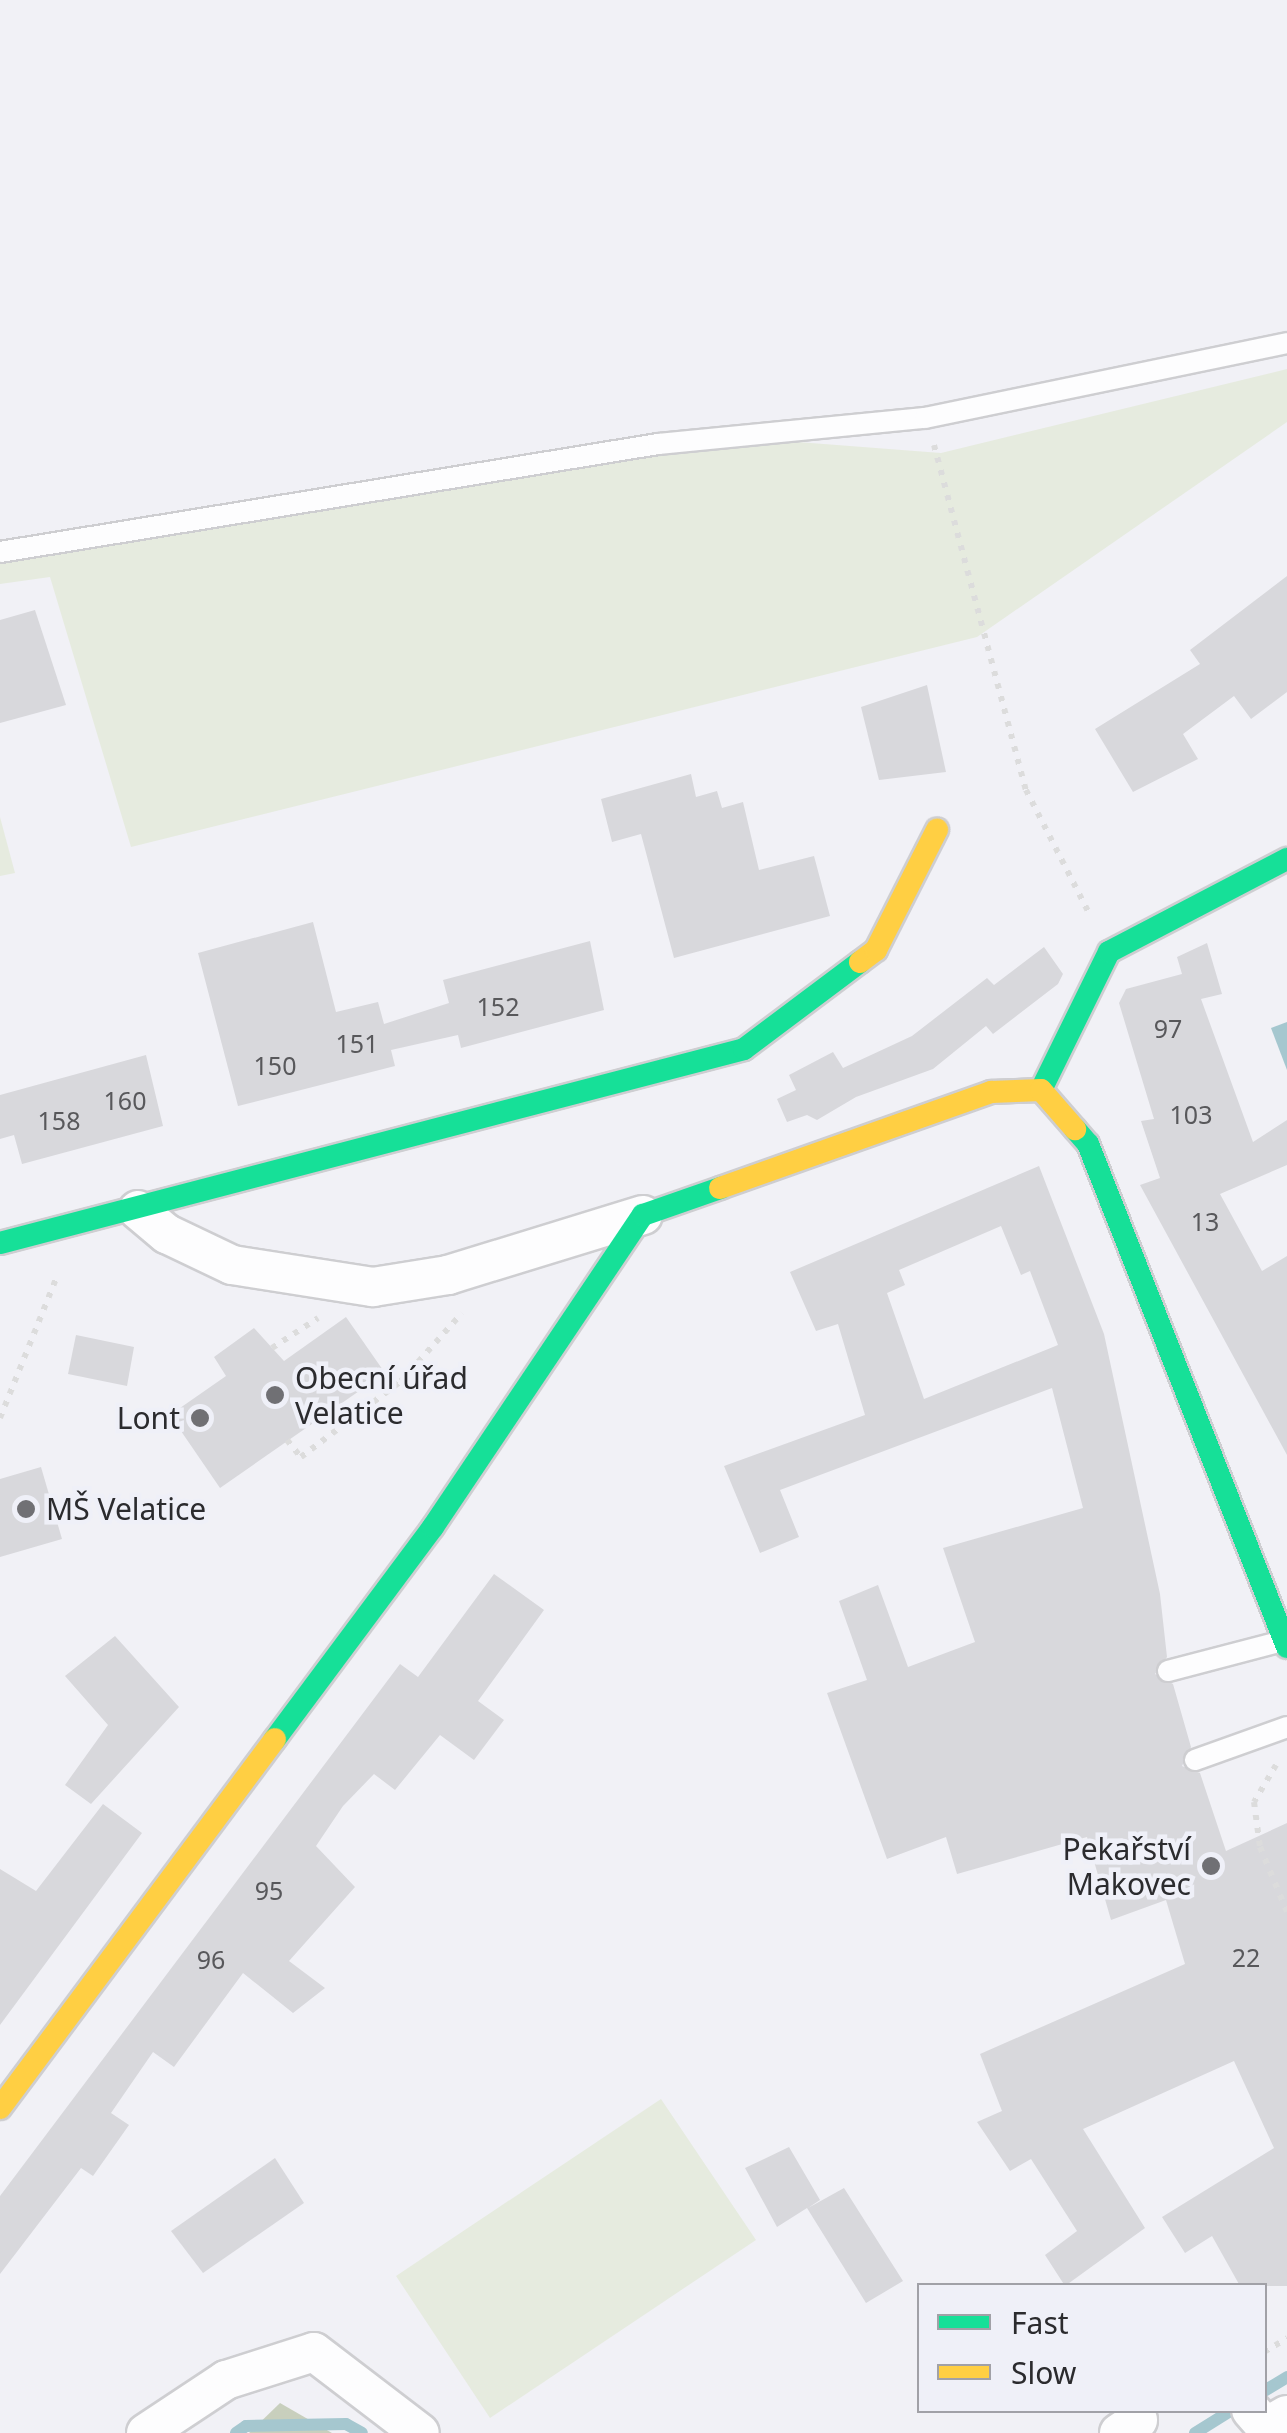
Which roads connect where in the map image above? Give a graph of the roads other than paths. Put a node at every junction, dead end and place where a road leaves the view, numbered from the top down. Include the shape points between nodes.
1 (1287, 343) edge
2 (0, 552) edge
3 (937, 830) dead end
4 (1287, 858) edge
5 (1041, 1090) junction
6 (138, 1210) junction
7 (644, 1214) junction
8 (0, 1243) edge
9 (1286, 1644) edge
10 (1168, 1672) dead end
11 (1287, 1727) edge
12 (1195, 1760) dead end
13 (0, 2108) edge
14 (1254, 2413) edge
15 (1287, 2415) edge
16 (146, 2433) edge
17 (420, 2433) edge

1 - 2 lane via 925,418 658,444
3 - 6 street via 876,950 744,1048
4 - 5 street via 1109,952
5 - 7 street via 991,1092
5 - 9 street via 1088,1144
6 - 7 street via 231,1277 373,1287 448,1275
6 - 8 street
7 - 13 street via 433,1528
9 - 10 lane
11 - 12 lane
14 - 15 street via 1266,2427
16 - 17 street via 226,2380 314,2352

